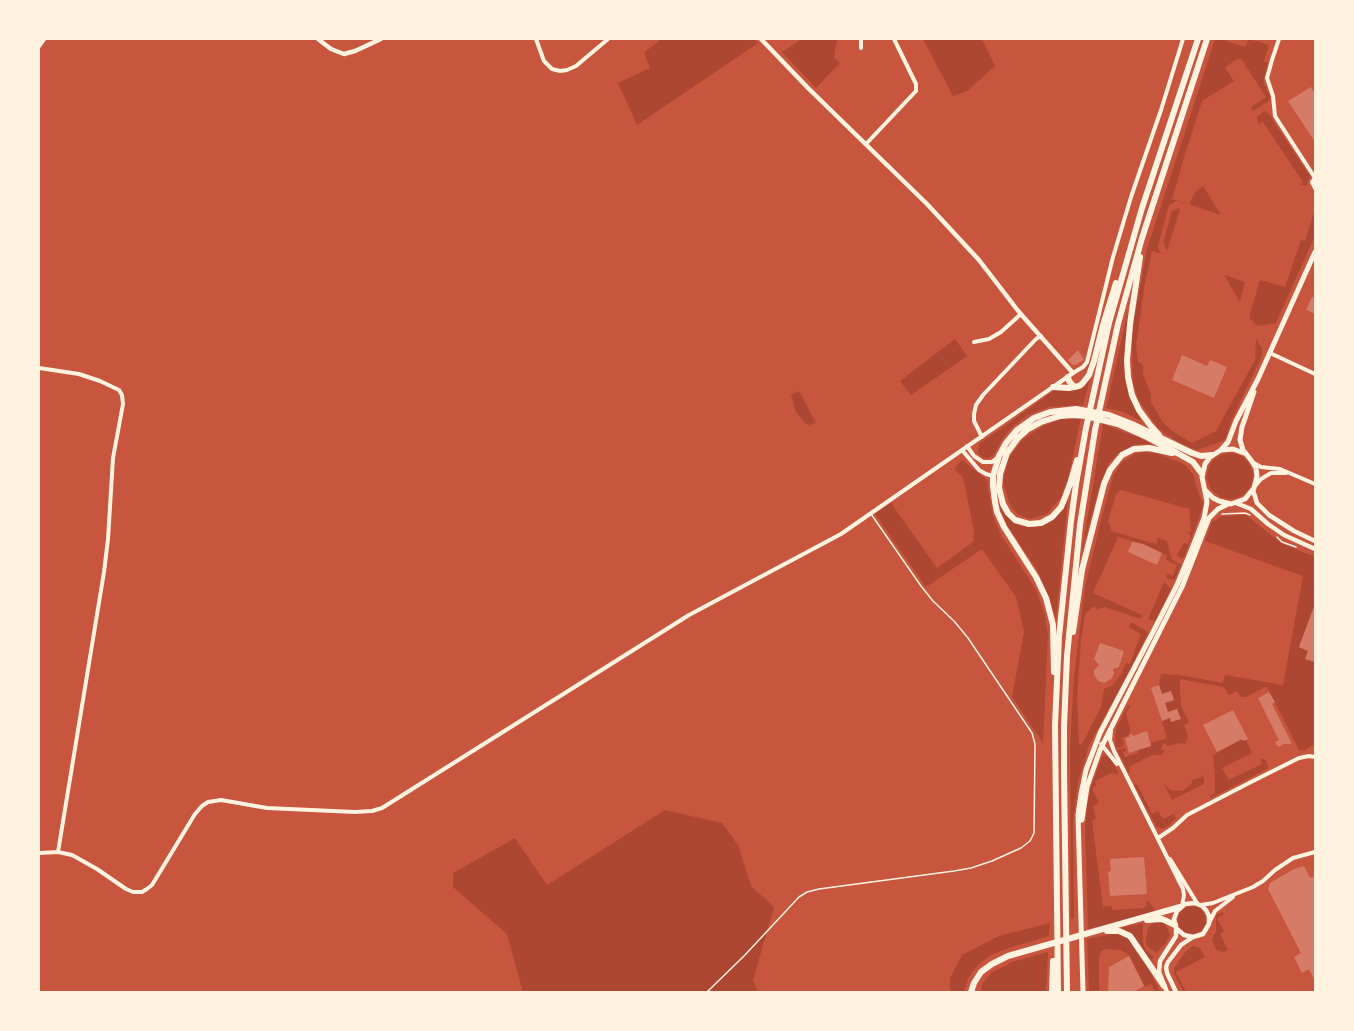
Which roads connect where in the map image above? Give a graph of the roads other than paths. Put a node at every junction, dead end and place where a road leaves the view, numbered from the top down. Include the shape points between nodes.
1 (44, 39) edge
2 (318, 39) edge
3 (381, 39) edge
4 (536, 39) edge
5 (608, 39) edge
6 (761, 39) edge
7 (861, 39) edge
8 (894, 39) edge
9 (1183, 39) edge
10 (1198, 39) edge
11 (1207, 39) edge
12 (1279, 39) edge
13 (39, 46) edge
14 (861, 48) dead end
15 (866, 144) junction
16 (1315, 178) edge
17 (1315, 188) edge
18 (1142, 238) junction
19 (1131, 244) junction
20 (1315, 252) edge
21 (1022, 314) junction
22 (1041, 336) junction
23 (974, 342) dead end
24 (1270, 353) junction
25 (39, 368) edge
26 (1315, 374) edge
27 (1071, 375) junction
28 (1258, 379) junction
29 (1053, 387) junction
30 (1074, 387) junction
31 (1086, 428) junction
32 (982, 437) junction
33 (1164, 439) junction
34 (968, 446) junction
35 (963, 450) junction
36 (1221, 450) junction
37 (1245, 454) junction
38 (1212, 455) junction
39 (999, 456) junction
40 (1188, 459) junction
41 (1253, 462) junction
42 (1002, 465) junction
43 (1290, 473) junction
44 (1202, 474) junction
45 (993, 476) junction
46 (1315, 484) edge
47 (1254, 488) junction
48 (1206, 490) junction
49 (1236, 503) junction
50 (1228, 504) junction
51 (871, 514) junction
52 (1315, 541) edge
53 (1315, 549) edge
54 (1067, 656) junction
55 (1056, 687) junction
56 (1112, 728) junction
57 (1100, 733) junction
58 (1102, 746) junction
59 (1315, 758) edge
60 (1123, 771) junction
61 (1158, 838) junction
62 (1080, 845) junction
63 (1163, 848) junction
64 (58, 852) junction
65 (1315, 852) edge
66 (39, 853) edge
67 (1239, 893) junction
68 (1199, 904) junction
69 (1181, 906) junction
70 (1209, 922) junction
71 (1120, 925) junction
72 (1176, 927) junction
73 (1089, 933) junction
74 (1192, 937) junction
75 (1055, 961) junction
76 (1166, 989) edge
77 (707, 992) edge
78 (971, 992) edge
79 (1052, 992) edge
80 (1058, 992) edge
81 (1067, 992) edge
82 (1083, 992) edge
83 (1176, 992) edge

1 - 13 street
2 - 3 street via 344,54
4 - 5 street via 544,61 560,71 576,66
6 - 15 street
7 - 14 street
8 - 15 street via 916,91
9 - 27 street via 1113,257 1087,362
10 - 19 highway
11 - 18 highway
12 - 16 street via 1267,78 1275,116
15 - 21 street via 954,231
16 - 17 street
18 - 33 highway via 1130,324 1128,377 1139,410
18 - 54 highway via 1095,430 1078,536
19 - 30 highway via 1114,287 1092,369 1082,384
19 - 31 highway
20 - 24 main road
21 - 22 street
21 - 23 street via 989,339
22 - 27 street
22 - 32 street via 976,405 974,421
24 - 26 street
24 - 28 main road
25 - 64 street via 100,381 119,390 123,404 113,458 104,572
27 - 29 street
27 - 30 highway via 1069,381
28 - 36 main road
28 - 37 main road via 1241,432
29 - 30 highway
29 - 32 street
31 - 42 highway via 1068,492 1056,513 1046,521 1024,523 1008,513 1000,493
31 - 55 highway via 1070,531
32 - 34 street
33 - 38 highway via 1201,456
33 - 39 highway via 1095,411 1059,410 1026,424 1011,436
34 - 35 street
34 - 39 street via 983,462 992,462
35 - 45 street via 979,470
35 - 51 street
36 - 37 main road
36 - 38 main road
37 - 41 main road
38 - 44 main road
39 - 45 highway
40 - 42 highway via 1118,424 1072,415 1049,419 1028,429 1013,444
40 - 44 highway
40 - 54 highway via 1140,448 1122,455 1110,470 1082,570
41 - 43 street
41 - 47 main road via 1257,474
42 - 45 highway
43 - 46 street
43 - 47 street via 1271,474
44 - 48 main road
45 - 55 highway via 1000,519 1036,577 1049,607
47 - 49 main road
47 - 52 street via 1257,503 1269,515
48 - 50 main road via 1215,500
48 - 57 main road via 1205,512 1177,585
49 - 50 main road
49 - 53 street via 1251,509 1284,535
50 - 56 main road via 1208,521 1182,587
51 - 64 street via 684,619 382,808 355,812 208,802 195,814 152,885 139,892 126,890 77,857
51 - 77 lane via 921,586 960,628 1032,733 1034,833 1021,848 971,868 807,892
54 - 81 highway
55 - 75 highway
56 - 58 main road
56 - 60 street via 1111,743
57 - 58 street
57 - 62 main road via 1082,788 1078,815
58 - 60 street
58 - 62 main road via 1087,787
59 - 61 street via 1293,760 1187,815
60 - 61 street
61 - 63 street
62 - 82 main road
63 - 68 street
63 - 69 street via 1184,891
64 - 66 street
65 - 67 street via 1293,858
67 - 68 street
67 - 70 street via 1215,910
68 - 69 street
68 - 70 street via 1208,913
69 - 71 highway
69 - 72 street via 1175,916
70 - 74 street via 1204,933
71 - 72 highway via 1157,919
71 - 73 highway
72 - 74 street
72 - 76 street via 1175,939 1159,963
73 - 76 highway via 1127,934
73 - 78 highway via 999,960 981,972
74 - 83 street via 1167,964
75 - 79 highway
75 - 80 highway

